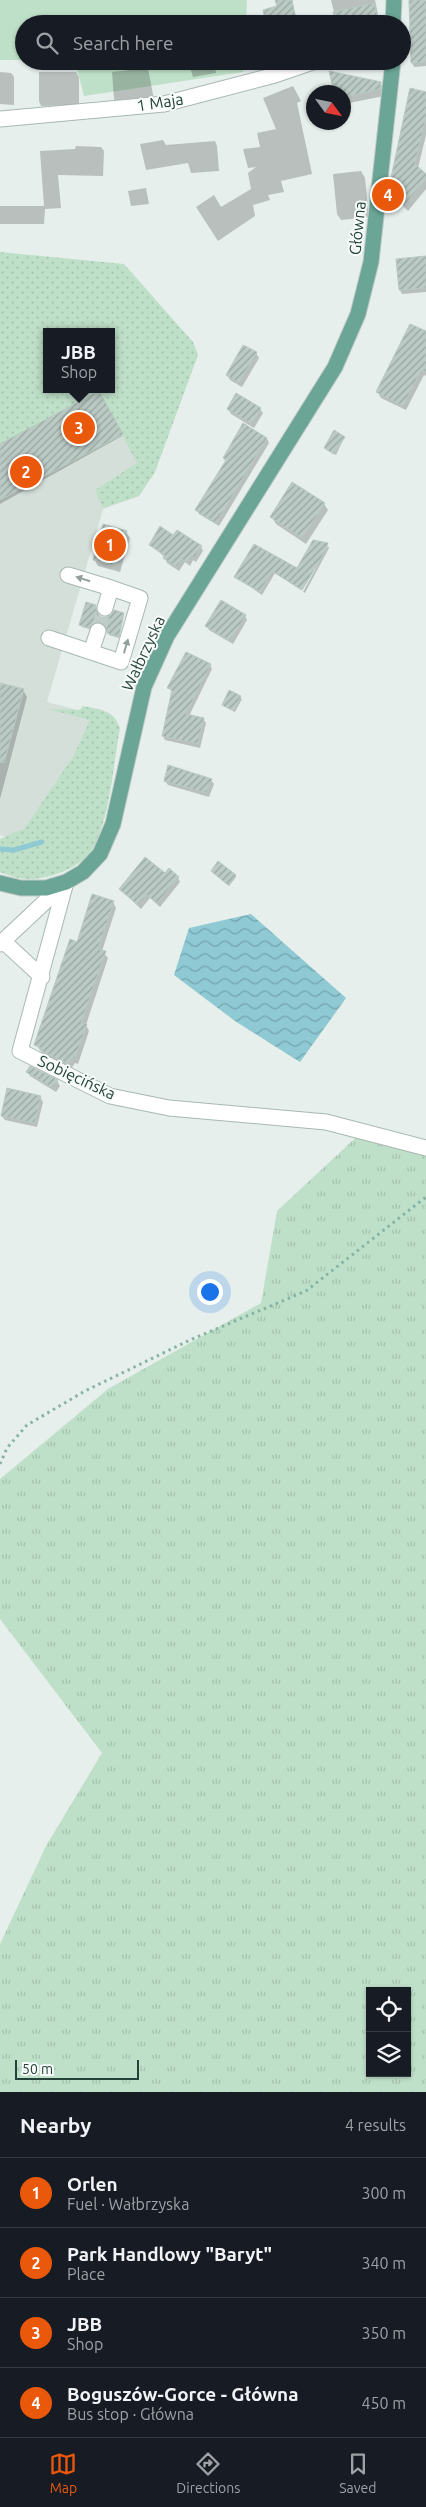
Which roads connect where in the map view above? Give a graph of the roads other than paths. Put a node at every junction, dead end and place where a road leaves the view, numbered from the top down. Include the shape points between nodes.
1 (394, 0) edge
2 (393, 15) edge
3 (290, 70) edge
4 (392, 70) edge
5 (0, 119) edge
6 (321, 390) joint
7 (68, 575) dead end
8 (111, 588) junction
9 (105, 608) tunnel mouth
10 (98, 631) tunnel mouth
11 (49, 638) dead end
12 (91, 652) junction
13 (66, 882) junction
14 (0, 883) edge
15 (2, 942) edge
16 (42, 976) junction
17 (426, 1148) edge

1 - 2 main road
3 - 5 street, 1 Maja via 164,104
4 - 6 main road, Główna via 371,262 358,314 335,367
6 - 13 main road, Wałbrzyska via 167,636 138,706 113,824 100,854 83,872
8 -> 7 street
8 - 9 street
12 -> 8 street via 121,662 140,598
10 - 12 street
11 - 12 street
13 - 14 main road, Wałbrzyska via 46,888 21,888
13 - 15 street
13 - 16 street, Sobięcińska
15 - 16 street
16 - 17 street, Sobięcińska via 20,1051 110,1096 169,1108 326,1122

